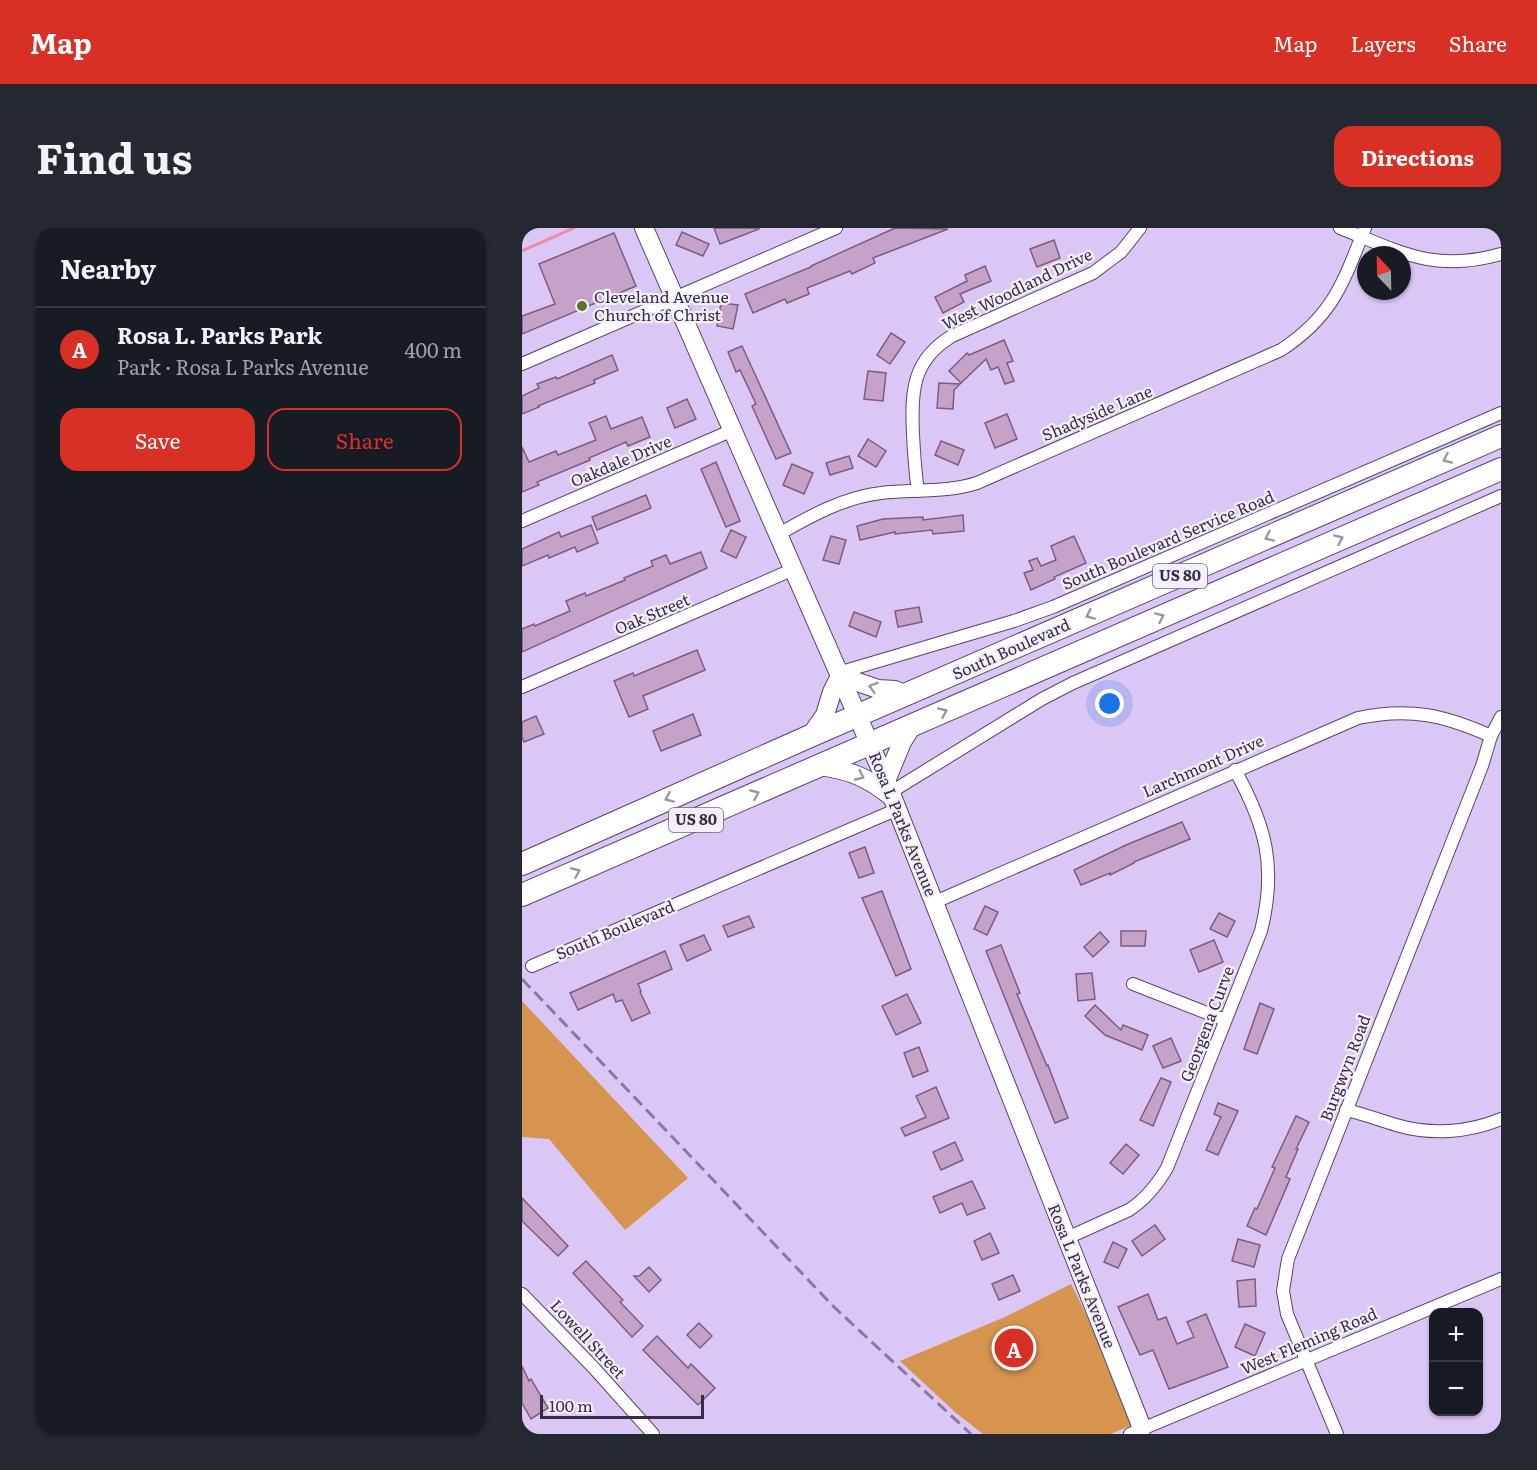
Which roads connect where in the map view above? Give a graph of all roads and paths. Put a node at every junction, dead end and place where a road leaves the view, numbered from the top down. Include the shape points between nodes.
1 (644, 228) edge
2 (836, 228) edge
3 (1140, 228) edge
4 (1340, 228) edge
5 (1363, 232) edge
6 (1501, 254) edge
7 (675, 298) junction
8 (522, 363) edge
9 (1501, 413) edge
10 (733, 430) junction
11 (1501, 436) edge
12 (1501, 468) edge
13 (918, 491) junction
14 (1501, 496) edge
15 (522, 521) edge
16 (779, 534) junction
17 (794, 569) junction
18 (839, 675) junction
19 (522, 687) edge
20 (906, 695) junction
21 (858, 716) junction
22 (1501, 717) edge
23 (912, 726) junction
24 (811, 735) junction
25 (1491, 736) junction
26 (870, 744) junction
27 (821, 766) junction
28 (1235, 770) junction
29 (892, 795) junction
30 (522, 864) edge
31 (522, 895) edge
32 (935, 902) junction
33 (531, 966) dead end
34 (1133, 984) dead end
35 (1225, 1020) junction
36 (1346, 1110) junction
37 (1501, 1119) edge
38 (1067, 1238) junction
39 (1501, 1279) edge
40 (524, 1298) edge
41 (1306, 1361) junction
42 (1136, 1431) edge
43 (653, 1434) edge
44 (1337, 1434) edge

1 - 7 street, Rosa L Parks Avenue
2 - 7 street
3 - 13 street, West Woodland Drive via 1121,252 1093,273 952,336 934,350 921,367 912,394
4 - 5 street
5 - 6 street via 1407,255 1437,262 1466,262
5 - 13 street, Shadyside Lane via 1332,303 1310,329 1281,350 977,483
7 - 8 street
7 - 10 street, Rosa L Parks Avenue
9 - 18 street, South Boulevard Service Road via 1053,608
10 - 15 street, Oakdale Drive
10 - 16 street, Rosa L Parks Avenue
11 -> 20 highway, South Boulevard / US 80
23 -> 12 highway, South Boulevard / US 80
13 - 16 street, Shadyside Lane via 878,493 855,499
14 - 29 street via 1072,683
16 - 17 street, Rosa L Parks Avenue
17 - 18 street, Rosa L Parks Avenue
17 - 19 street, Oak Street
20 -> 18 street
18 - 21 street, Rosa L Parks Avenue
18 - 24 street via 825,716
20 - 21 highway, South Boulevard / US 80
21 - 24 highway, South Boulevard / US 80
21 - 26 street, Rosa L Parks Avenue
22 - 25 street, Burgwyn Road
23 - 26 highway, South Boulevard / US 80
23 - 29 street via 902,742
24 -> 30 highway, South Boulevard / US 80
25 - 28 street, Larchmont Drive via 1436,716 1381,713 1347,721
25 - 36 street, Burgwyn Road
26 - 27 highway, South Boulevard / US 80
26 - 29 street, Rosa L Parks Avenue
27 -> 29 street via 862,776
31 -> 27 highway, South Boulevard / US 80
28 - 32 street, Larchmont Drive
28 - 35 street, Georgena Curve via 1263,836 1270,883 1261,931
29 - 32 street, Rosa L Parks Avenue
29 - 33 street, South Boulevard
32 - 38 street, Rosa L Parks Avenue
34 - 35 street
35 - 38 street, Georgena Curve via 1158,1184 1130,1210
36 - 37 street via 1395,1125 1437,1132 1463,1130
36 - 41 street, Burgwyn Road via 1284,1276 1287,1314
38 - 42 street, Rosa L Parks Avenue
39 - 41 street, West Fleming Road
40 - 43 street, Lowell Street
41 - 42 street, West Fleming Road
41 - 44 street, Burgwyn Road

